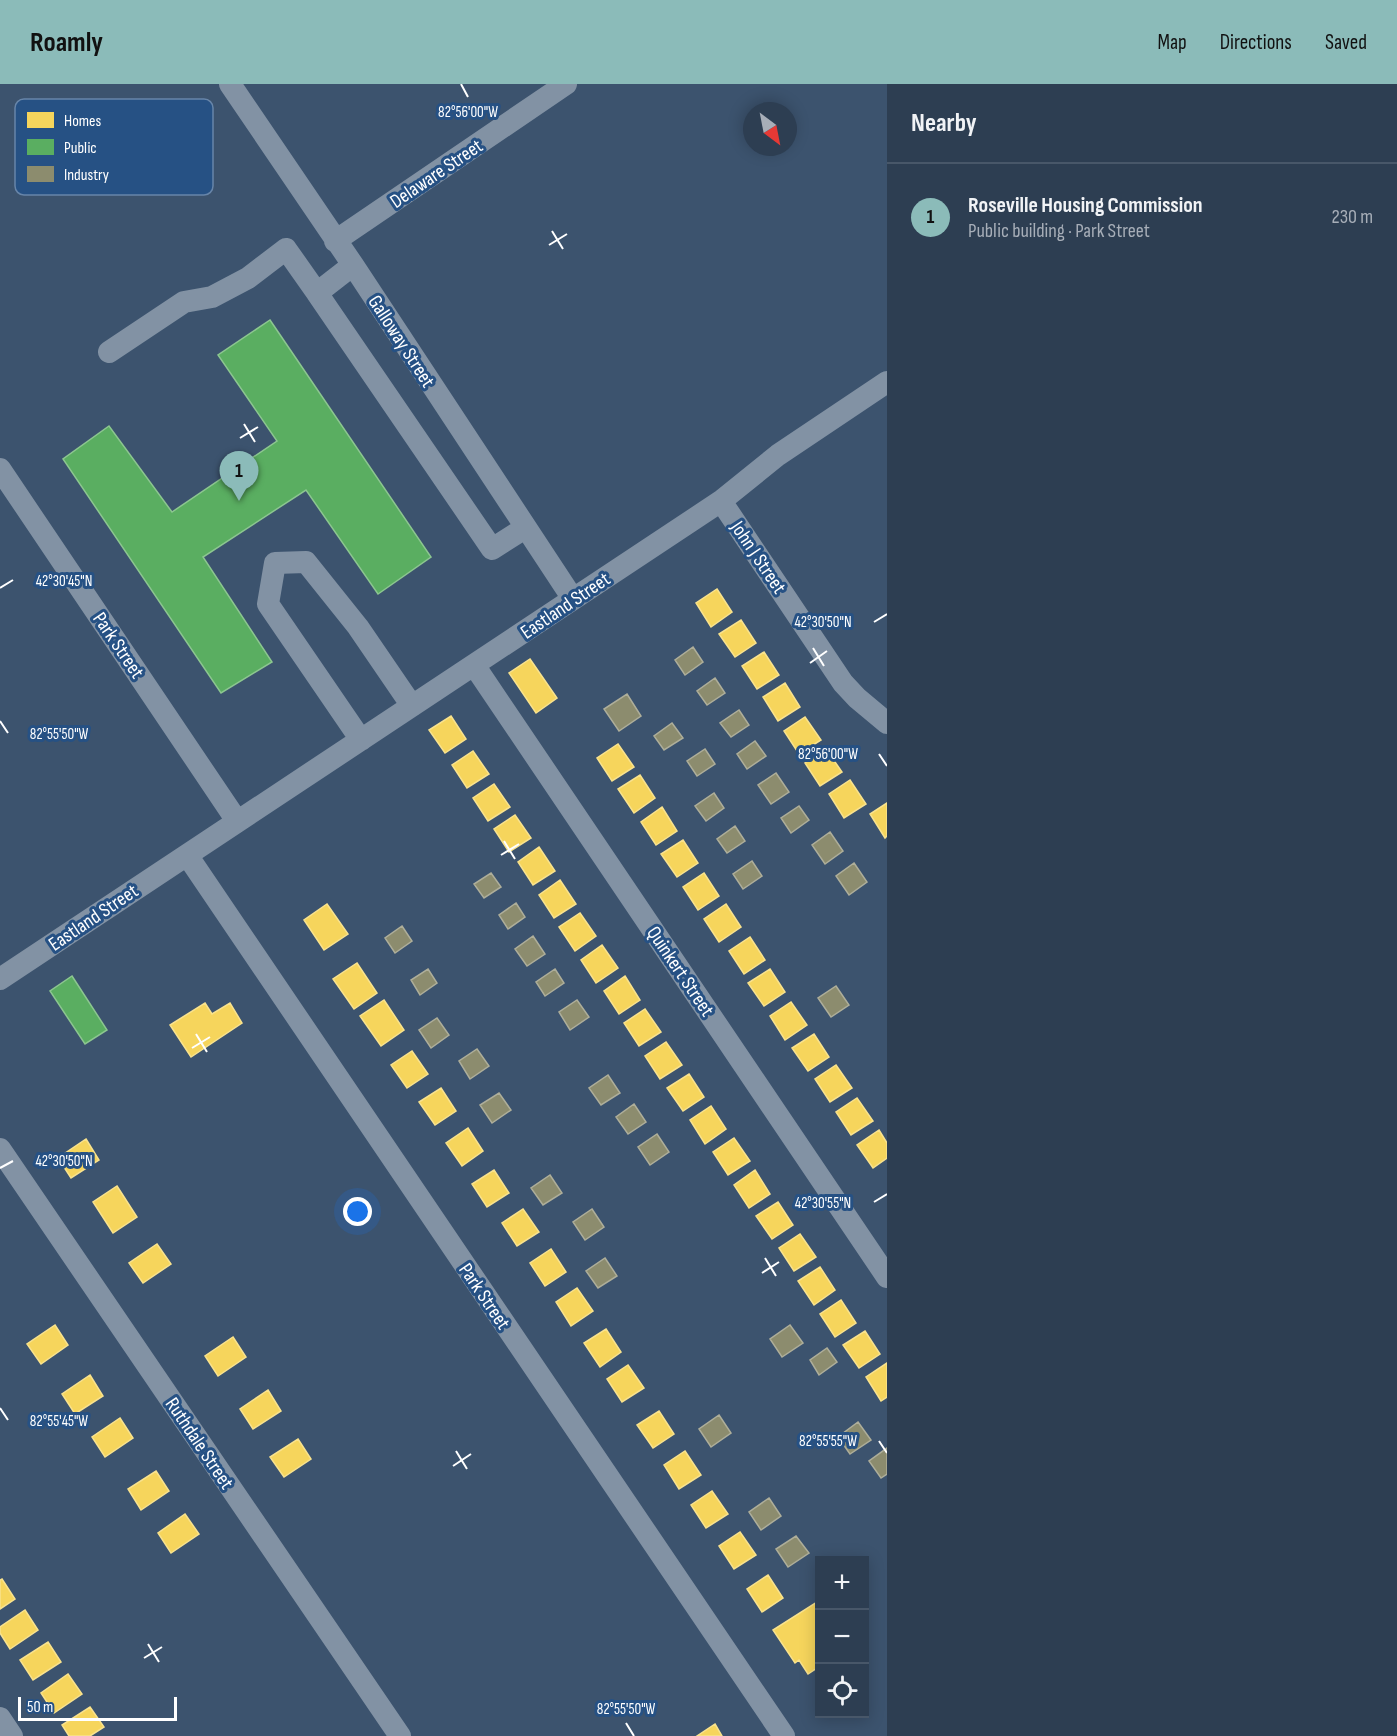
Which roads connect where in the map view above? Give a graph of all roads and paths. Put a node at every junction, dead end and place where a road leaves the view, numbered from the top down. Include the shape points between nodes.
1 (230, 84) edge
2 (566, 84) edge
3 (335, 241) junction
4 (353, 266) junction
5 (317, 293) junction
6 (109, 352) dead end
7 (887, 382) edge
8 (0, 469) edge
9 (721, 501) junction
10 (525, 528) junction
11 (573, 599) junction
12 (474, 665) junction
13 (412, 706) junction
14 (887, 723) edge
15 (361, 740) junction
16 (237, 821) junction
17 (187, 855) junction
18 (0, 979) edge
19 (0, 1149) edge
20 (887, 1276) edge
21 (0, 1718) edge
22 (12, 1736) edge
23 (400, 1736) edge
24 (783, 1736) edge

1 - 3 street, Galloway Street
2 - 3 street, Delaware Street
3 - 4 street, Galloway Street
4 - 5 street
4 - 10 street, Galloway Street
5 - 6 street via 285,249 248,278 212,297 184,302
5 - 10 street via 492,549
7 - 9 street, Eastland Street via 778,455
8 - 16 street, Park Street
9 - 11 street, Eastland Street
9 - 14 street, John J Street via 843,683
10 - 11 street, Galloway Street
11 - 12 street, Eastland Street
12 - 13 street, Eastland Street
12 - 20 street, Quinkert Street
13 - 15 street, Eastland Street
13 - 15 street via 358,627 306,562 274,563 268,604
15 - 16 street, Eastland Street
16 - 17 street, Eastland Street
17 - 18 street, Eastland Street
17 - 24 street, Park Street
19 - 23 street, Ruthdale Street
21 - 22 street

